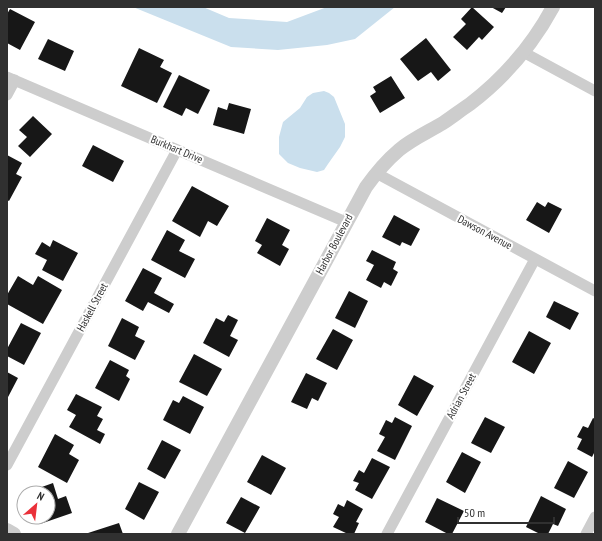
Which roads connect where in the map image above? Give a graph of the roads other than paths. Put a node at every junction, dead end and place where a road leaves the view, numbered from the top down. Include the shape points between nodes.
1 (553, 7) edge
2 (523, 52) junction
3 (11, 78) edge
4 (595, 91) edge
5 (7, 95) edge
6 (177, 150) junction
7 (376, 173) junction
8 (346, 222) junction
9 (535, 259) junction
10 (595, 291) edge
11 (7, 465) edge
12 (595, 517) edge
13 (7, 530) edge
14 (14, 534) edge
15 (178, 534) edge
16 (387, 534) edge
17 (586, 534) edge

1 - 2 street, Harbor Boulevard
2 - 4 street
2 - 7 street, Harbor Boulevard via 471,103 412,140
3 - 5 street
3 - 6 street, Burkhart Drive
6 - 8 street, Burkhart Drive
6 - 11 street, Haskell Street
7 - 8 street, Harbor Boulevard
7 - 9 street, Dawson Avenue
8 - 15 street, Harbor Boulevard
9 - 10 street, Dawson Avenue
9 - 16 street, Adrian Street
12 - 17 street
13 - 14 street

